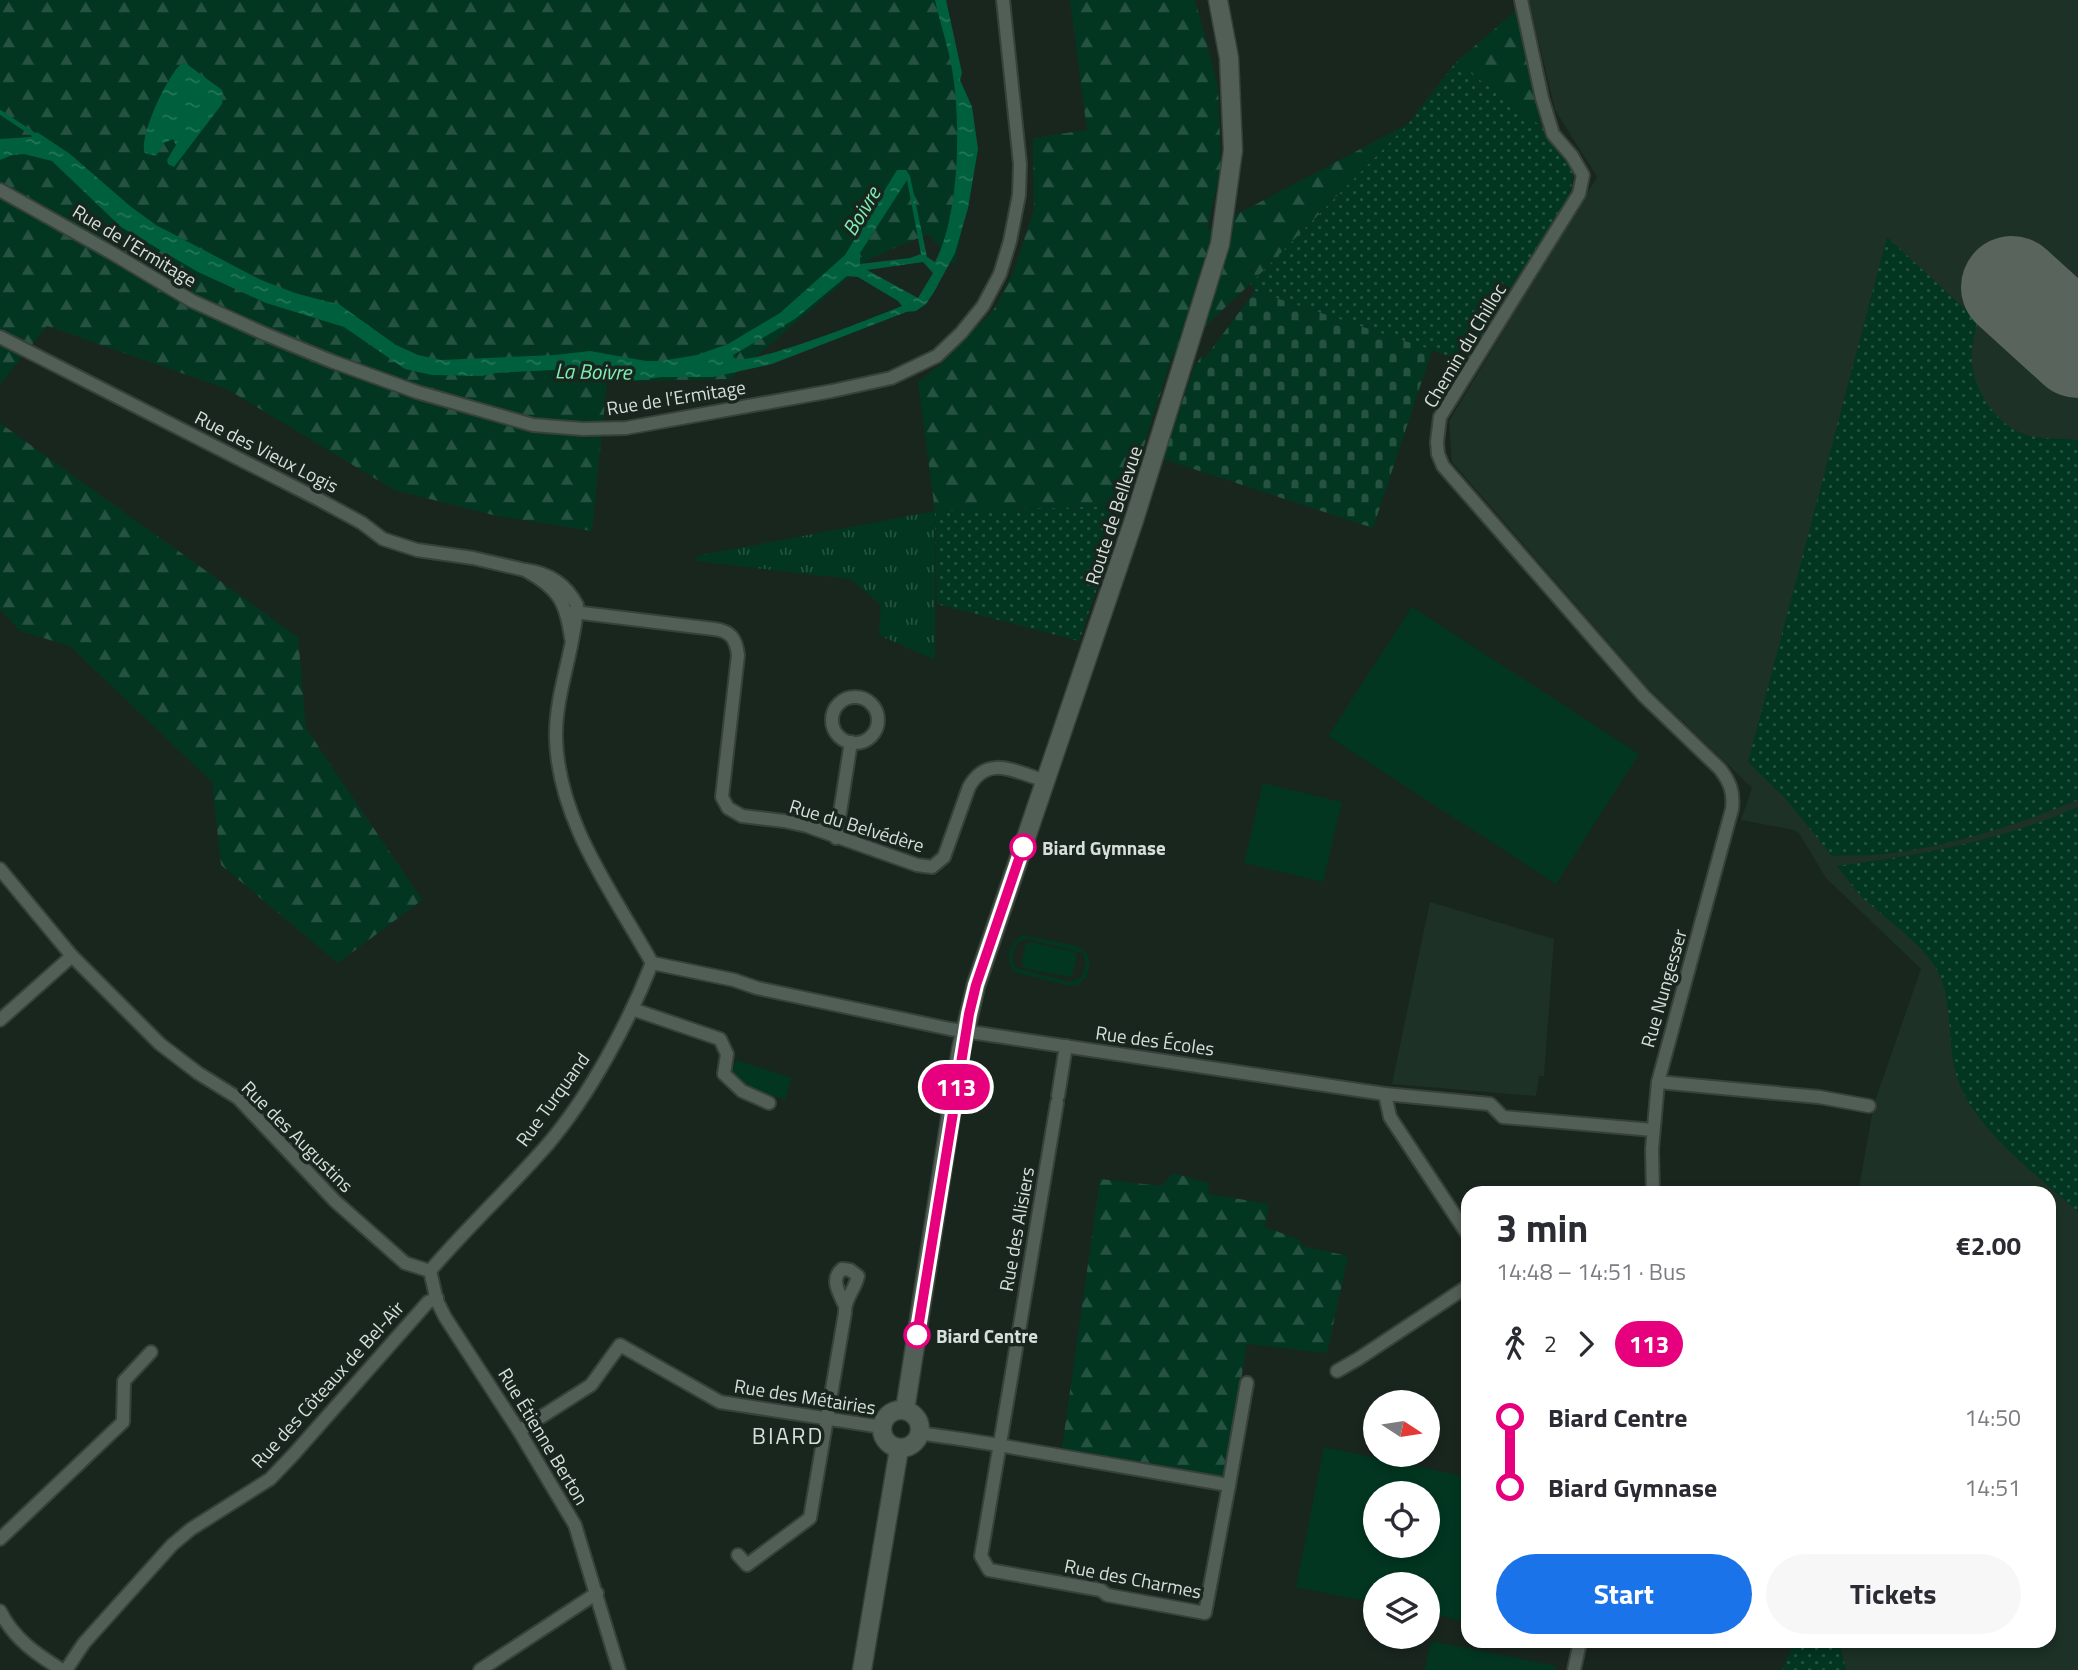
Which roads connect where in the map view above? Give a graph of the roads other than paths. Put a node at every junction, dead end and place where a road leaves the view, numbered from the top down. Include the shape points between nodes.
1 (1003, 0) edge
2 (1218, 0) edge
3 (1521, 0) edge
4 (0, 190) edge
5 (0, 337) edge
6 (572, 613) junction
7 (851, 743) dead end
8 (1046, 781) junction
9 (1733, 796) joint
10 (836, 838) junction
11 (0, 869) edge
12 (72, 956) junction
13 (652, 962) junction
14 (632, 1009) junction
15 (0, 1020) edge
16 (965, 1032) junction
17 (1066, 1046) junction
18 (1658, 1082) junction
19 (1385, 1094) junction
20 (769, 1103) dead end
21 (1869, 1106) dead end
22 (1653, 1130) junction
23 (1653, 1186) edge
24 (1461, 1224) edge
25 (430, 1271) junction
26 (1461, 1291) edge
27 (437, 1298) junction
28 (844, 1304) dead end
29 (151, 1352) dead end
30 (1337, 1371) dead end
31 (1247, 1383) dead end
32 (905, 1410) junction
33 (827, 1419) junction
34 (882, 1427) junction
35 (519, 1431) junction
36 (920, 1433) junction
37 (999, 1445) junction
38 (899, 1448) junction
39 (1228, 1485) junction
40 (0, 1539) edge
41 (738, 1555) dead end
42 (597, 1594) junction
43 (0, 1611) edge
44 (1579, 1648) edge
45 (64, 1670) edge
46 (480, 1670) edge
47 (619, 1670) edge
48 (862, 1670) edge
49 (1574, 1670) edge

1 - 4 street, Rue de l’Ermitage via 1020,172 1014,225 1000,274 983,306 937,356 891,379 832,391 626,428 533,425 417,392 265,334 192,301
2 - 8 street, Route de Bellevue via 1229,58 1233,150 1220,244
3 - 9 street, Chemin du Chilloc via 1553,134 1583,174 1579,194 1440,417 1438,454 1457,484 1644,696 1720,769
5 - 6 street, Rue des Vieux Logis via 318,499 383,539 551,577 571,593 577,605
6 - 10 street, Rue du Belvédère via 724,630 733,636 738,655 722,797 728,808 742,816 807,826
6 - 13 street via 556,736 562,780 594,864
7 - 10 street
8 - 10 street, Rue du Belvédère via 1002,768 982,771 970,787 944,857 932,867
8 - 16 street, Route de Bellevue via 976,985
9 - 18 street, Rue Nungesser
11 - 12 street, Rue des Augustins
12 - 15 street
12 - 25 street, Rue des Augustins via 160,1044 238,1098 335,1201 405,1263
13 - 14 street, Rue Turquand
13 - 16 street, Rue des Écoles
14 - 20 street via 720,1039 727,1054 724,1074 742,1091
14 - 25 street, Rue Turquand via 611,1050 548,1143
16 - 17 street, Rue des Écoles
16 - 32 street, Route de Bellevue
17 - 19 street, Rue des Écoles
17 - 37 street, Rue des Alisiers
18 - 21 street
18 - 22 street, Rue Nungesser
19 - 22 street, Rue des Écoles via 1490,1104 1503,1117
19 - 24 street via 1390,1117
22 - 23 street, Rue Nungesser
25 - 27 street, Rue Étienne Berton
26 - 30 street
27 - 35 street, Rue Étienne Berton
27 - 45 street, Rue des Côteaux de Bel-Air via 428,1302 270,1479 172,1545
28 - 33 street
29 - 40 street via 124,1381 123,1422
31 - 39 street
32 - 34 street via 892,1412
32 - 36 street via 919,1421
33 - 34 street, Rue des Métairies
33 - 35 street, Rue des Métairies via 720,1402 620,1345 591,1385
33 - 41 street via 810,1517 747,1565
34 - 38 street via 888,1444
35 - 42 street, Rue Étienne Berton via 575,1525
36 - 37 street
36 - 38 street via 915,1443
37 - 39 street
37 - 39 street, Rue des Charmes via 981,1556 989,1570 1205,1613
38 - 48 street
42 - 46 street
42 - 47 street, Rue Étienne Berton
43 - 45 street, Rue des Côteaux de Bel-Air via 15,1636
44 - 49 street

